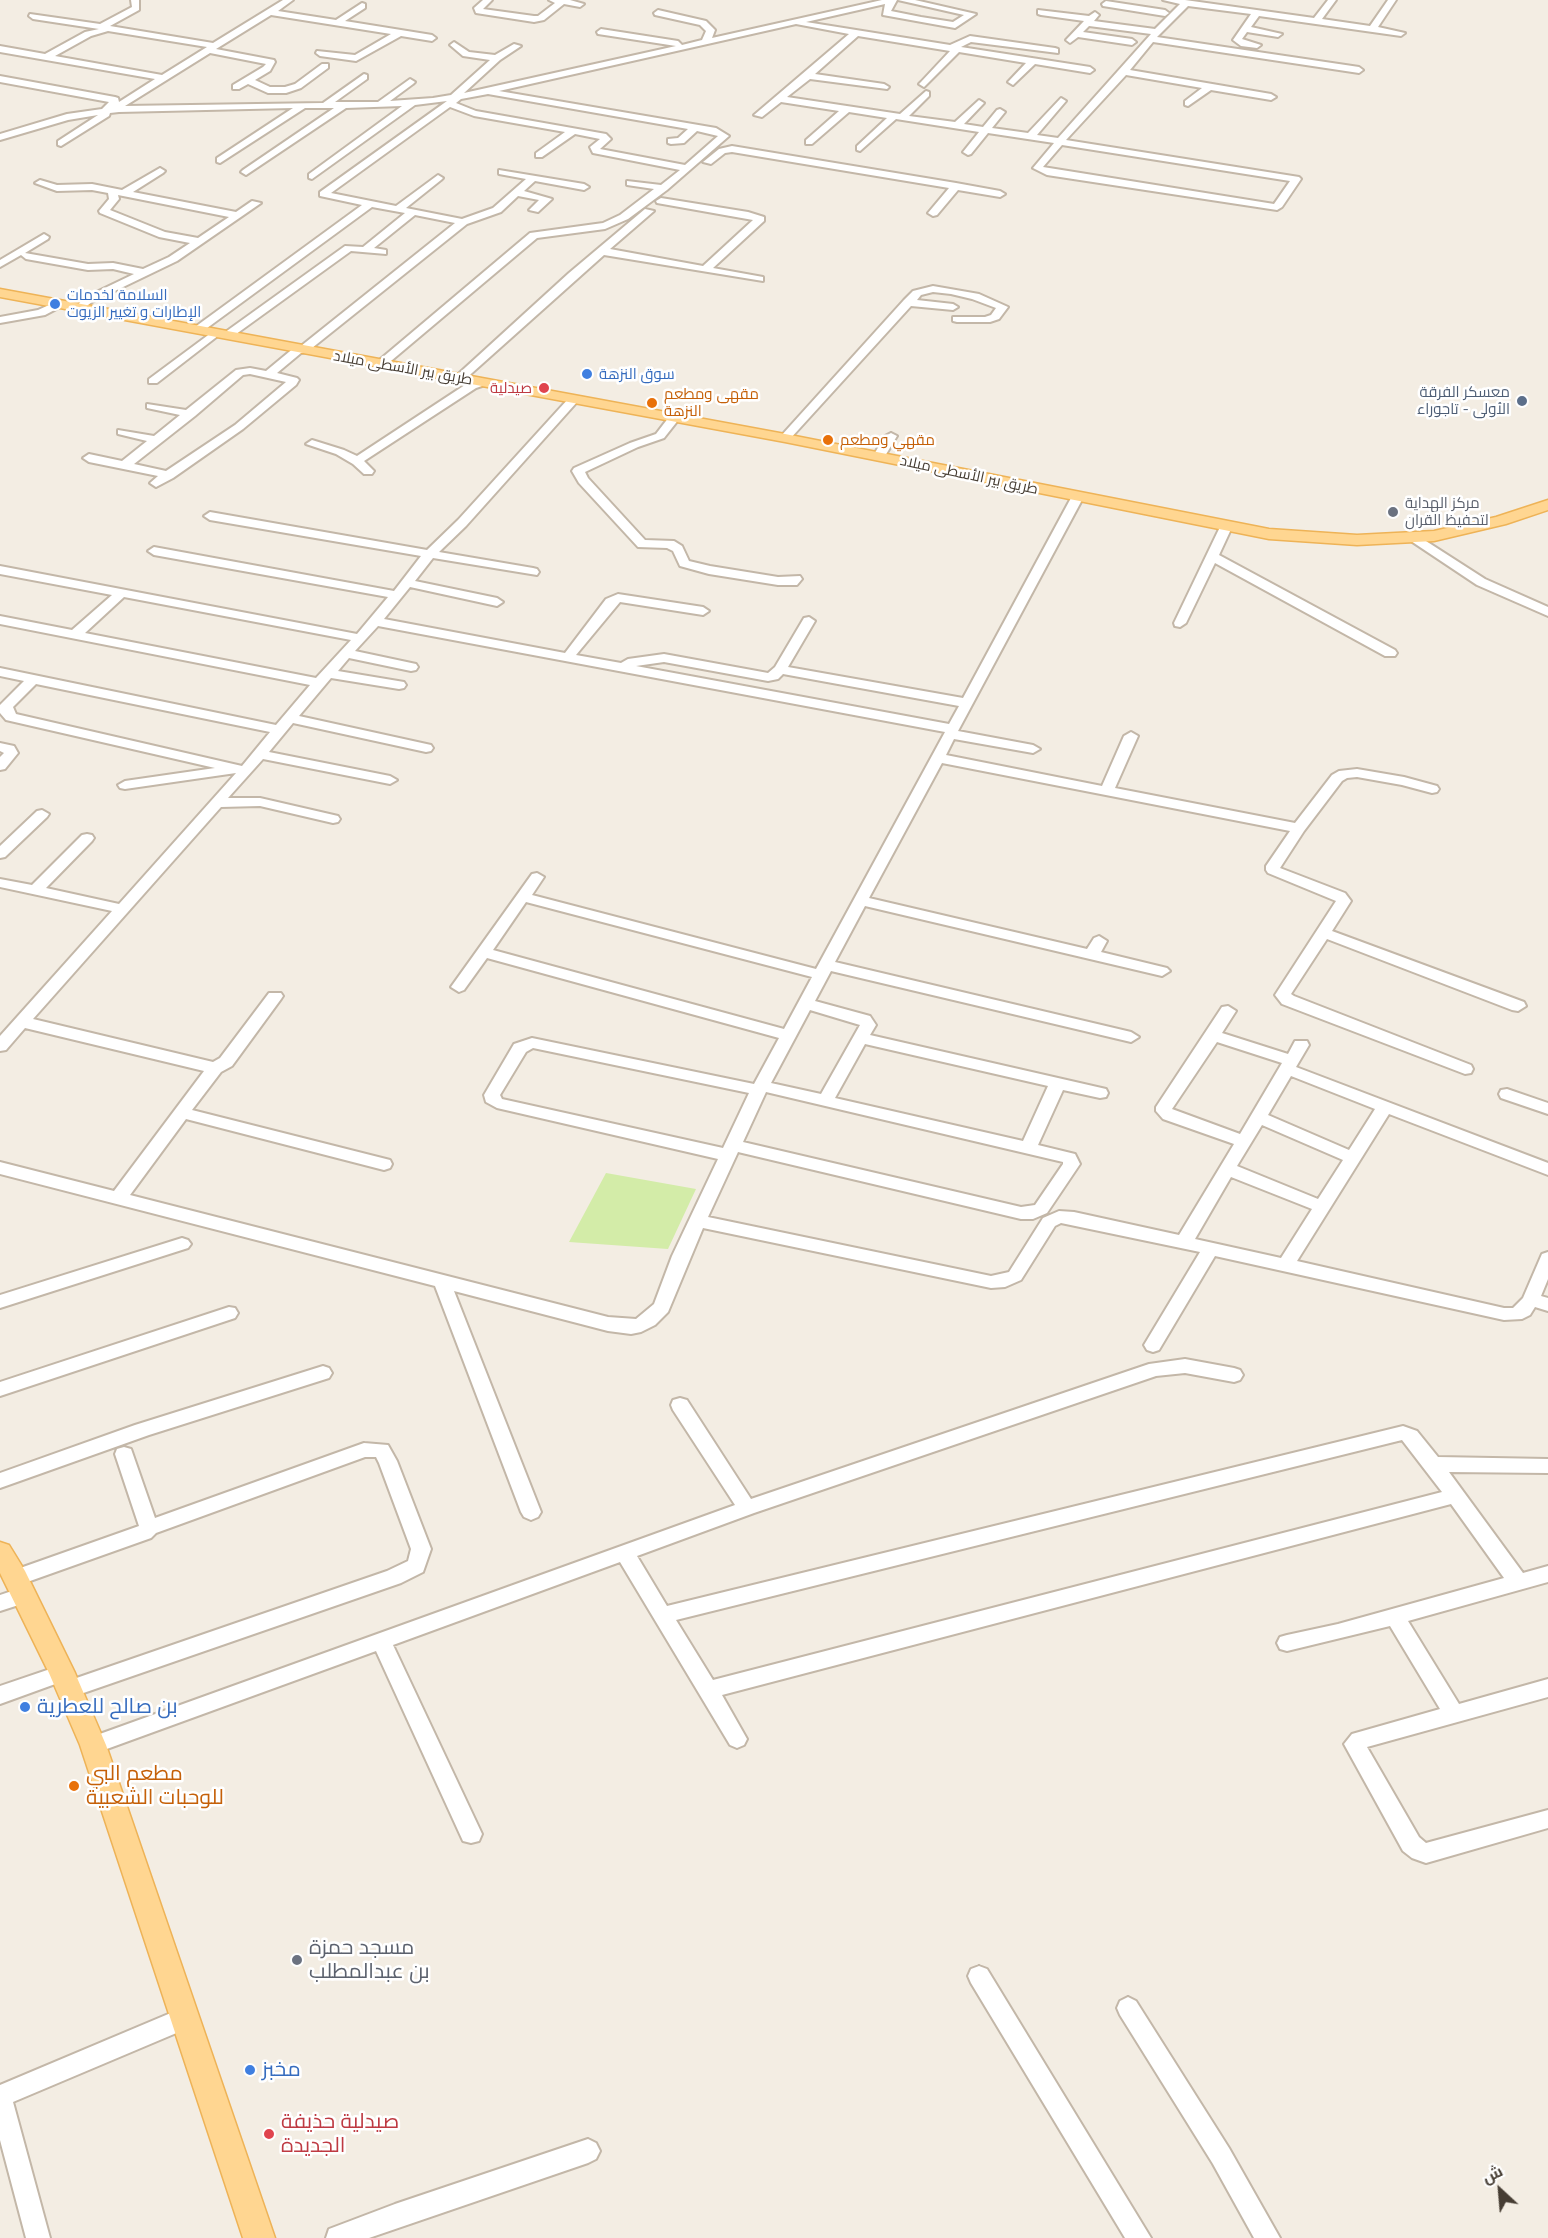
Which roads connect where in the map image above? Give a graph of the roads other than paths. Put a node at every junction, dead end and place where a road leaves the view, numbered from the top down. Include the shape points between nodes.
1 (135, 0) edge
2 (276, 0) edge
3 (488, 0) edge
4 (891, 0) edge
5 (902, 0) edge
6 (1167, 0) edge
7 (1239, 0) edge
8 (1332, 0) edge
9 (1392, 0) edge
10 (288, 1) edge
11 (558, 1) edge
12 (1108, 2) edge
13 (1186, 3) junction
14 (580, 4) dead end
15 (362, 6) dead end
16 (1231, 9) junction
17 (270, 12) junction
18 (1041, 12) dead end
19 (658, 13) dead end
20 (1165, 13) dead end
21 (1257, 13) junction
22 (33, 16) dead end
23 (1089, 21) junction
24 (1316, 21) junction
25 (792, 22) junction
26 (338, 23) junction
27 (102, 27) junction
28 (1245, 29) junction
29 (1372, 29) junction
30 (601, 32) dead end
31 (399, 33) junction
32 (1401, 33) dead end
33 (855, 34) junction
34 (1278, 34) dead end
35 (1154, 36) junction
36 (432, 38) dead end
37 (706, 42) junction
38 (1132, 42) dead end
39 (454, 45) dead end
40 (1257, 45) dead end
41 (517, 46) dead end
42 (684, 46) junction
43 (212, 48) junction
44 (952, 49) junction
45 (0, 50) edge
46 (1055, 51) dead end
47 (320, 53) dead end
48 (45, 58) junction
49 (497, 58) junction
50 (1033, 61) junction
51 (325, 66) dead end
52 (1090, 70) dead end
53 (1359, 70) dead end
54 (1124, 72) junction
55 (808, 76) junction
56 (364, 77) dead end
57 (165, 78) junction
58 (0, 79) edge
59 (248, 80) junction
60 (410, 82) dead end
61 (1012, 82) dead end
62 (924, 84) dead end
63 (1210, 86) junction
64 (236, 87) dead end
65 (885, 87) dead end
66 (485, 92) junction
67 (926, 94) dead end
68 (1271, 96) dead end
69 (779, 99) junction
70 (454, 100) junction
71 (1061, 101) dead end
72 (412, 103) junction
73 (979, 103) dead end
74 (1188, 103) dead end
75 (380, 105) junction
76 (302, 106) junction
77 (324, 106) junction
78 (343, 106) junction
79 (847, 109) junction
80 (112, 110) junction
81 (1000, 112) dead end
82 (759, 115) dead end
83 (898, 117) junction
84 (0, 125) edge
85 (958, 125) junction
86 (22, 128) junction
87 (695, 128) junction
88 (985, 129) junction
89 (574, 130) junction
90 (1030, 135) junction
91 (0, 137) edge
92 (671, 141) dead end
93 (809, 141) dead end
94 (1061, 141) junction
95 (61, 143) dead end
96 (860, 148) dead end
97 (968, 152) dead end
98 (539, 156) dead end
99 (220, 160) dead end
100 (687, 168) junction
101 (160, 171) dead end
102 (246, 172) dead end
103 (312, 176) dead end
104 (438, 178) dead end
105 (533, 178) junction
106 (40, 183) dead end
107 (630, 183) dead end
108 (956, 186) junction
109 (584, 187) dead end
110 (664, 188) junction
111 (112, 191) junction
112 (519, 191) junction
113 (124, 193) junction
114 (1000, 194) dead end
115 (662, 201) junction
116 (256, 203) dead end
117 (369, 204) junction
118 (398, 209) junction
119 (534, 210) dead end
120 (413, 212) junction
121 (933, 213) dead end
122 (237, 215) junction
123 (463, 222) junction
124 (44, 237) dead end
125 (198, 241) junction
126 (366, 249) junction
127 (601, 251) junction
128 (382, 252) dead end
129 (26, 256) dead end
130 (0, 264) edge
131 (705, 270) junction
132 (145, 273) junction
133 (759, 279) dead end
134 (0, 293) edge
135 (908, 302) junction
136 (58, 304) junction
137 (953, 307) dead end
138 (80, 308) junction
139 (957, 319) dead end
140 (0, 320) edge
141 (199, 329) junction
142 (222, 334) junction
143 (301, 350) junction
144 (381, 364) junction
145 (269, 374) junction
146 (459, 379) junction
147 (153, 381) dead end
148 (481, 383) junction
149 (573, 400) junction
150 (152, 406) dead end
151 (190, 414) junction
152 (673, 419) junction
153 (122, 432) dead end
154 (891, 436) dead end
155 (785, 438) junction
156 (157, 440) junction
157 (312, 444) dead end
158 (879, 456) junction
159 (89, 458) dead end
160 (357, 461) junction
161 (125, 465) junction
162 (368, 471) dead end
163 (169, 475) junction
164 (156, 483) dead end
165 (1077, 498) junction
166 (1548, 505) edge
167 (210, 516) dead end
168 (1226, 527) junction
169 (1415, 538) junction
170 (154, 551) dead end
171 (429, 555) junction
172 (1212, 556) junction
173 (0, 570) edge
174 (533, 572) dead end
175 (796, 579) dead end
176 (407, 583) junction
177 (123, 592) junction
178 (397, 595) junction
179 (497, 602) dead end
180 (703, 611) dead end
181 (1548, 612) edge
182 (377, 619) junction
183 (0, 620) edge
184 (809, 621) dead end
185 (1180, 623) dead end
186 (75, 635) junction
187 (359, 638) junction
188 (571, 652) junction
189 (345, 653) junction
190 (1390, 653) dead end
191 (411, 667) dead end
192 (780, 669) junction
193 (0, 672) edge
194 (323, 678) junction
195 (33, 679) junction
196 (399, 685) dead end
197 (966, 703) junction
198 (290, 718) junction
199 (279, 730) junction
200 (951, 731) junction
201 (1131, 736) dead end
202 (0, 747) edge
203 (426, 748) dead end
204 (1033, 749) dead end
205 (260, 754) junction
206 (937, 758) junction
207 (0, 766) edge
208 (241, 770) junction
209 (390, 780) dead end
210 (125, 785) dead end
211 (1432, 789) dead end
212 (1107, 790) junction
213 (216, 803) junction
214 (42, 814) dead end
215 (333, 819) dead end
216 (1299, 828) junction
217 (87, 838) dead end
218 (0, 854) edge
219 (537, 877) dead end
220 (0, 883) edge
221 (36, 890) junction
222 (522, 897) junction
223 (862, 901) junction
224 (122, 909) junction
225 (1324, 933) junction
226 (483, 952) junction
227 (825, 970) junction
228 (1162, 971) dead end
229 (459, 987) dead end
230 (275, 996) dead end
231 (807, 1004) junction
232 (1518, 1006) dead end
233 (1228, 1011) dead end
234 (23, 1022) junction
235 (1213, 1035) junction
236 (790, 1036) junction
237 (1131, 1037) dead end
238 (861, 1038) junction
239 (1301, 1045) dead end
240 (0, 1046) edge
241 (1289, 1065) junction
242 (215, 1068) junction
243 (1465, 1070) dead end
244 (1058, 1083) junction
245 (760, 1088) junction
246 (1100, 1093) dead end
247 (1507, 1094) dead end
248 (826, 1100) junction
249 (1385, 1107) junction
250 (1548, 1109) edge
251 (182, 1113) junction
252 (1258, 1117) junction
253 (1244, 1142) junction
254 (1028, 1148) junction
255 (730, 1150) junction
256 (1353, 1158) junction
257 (384, 1164) dead end
258 (0, 1168) edge
259 (1228, 1169) junction
260 (1548, 1169) edge
261 (118, 1199) junction
262 (1322, 1207) junction
263 (697, 1221) junction
264 (1184, 1242) junction
265 (182, 1244) dead end
266 (1211, 1248) junction
267 (1548, 1258) edge
268 (1286, 1264) junction
269 (442, 1282) junction
270 (0, 1302) edge
271 (1540, 1302) edge
272 (229, 1312) dead end
273 (1153, 1345) dead end
274 (323, 1373) dead end
275 (1234, 1374) dead end
276 (0, 1389) edge
277 (680, 1405) dead end
278 (124, 1454) dead end
279 (1433, 1464) junction
280 (1548, 1466) edge
281 (0, 1480) edge
282 (1454, 1496) junction
283 (747, 1508) junction
284 (531, 1512) dead end
285 (149, 1528) junction
286 (625, 1553) junction
287 (1548, 1574) edge
288 (8, 1575) edge
289 (1518, 1582) junction
290 (663, 1615) junction
291 (1394, 1615) junction
292 (381, 1641) junction
293 (1287, 1643) dead end
294 (65, 1681) junction
295 (1548, 1688) edge
296 (709, 1689) junction
297 (0, 1695) edge
298 (1454, 1713) junction
299 (737, 1739) dead end
300 (93, 1745) junction
301 (1548, 1819) edge
302 (471, 1834) dead end
303 (979, 1976) dead end
304 (1128, 2008) dead end
305 (186, 2018) junction
306 (0, 2096) edge
307 (588, 2151) dead end
308 (38, 2238) edge
309 (259, 2238) edge
310 (338, 2238) edge
311 (1139, 2238) edge
312 (1268, 2238) edge

1 - 27 street via 136,8
2 - 10 street
3 - 11 street via 478,11 534,20
4 - 5 street via 885,12 888,14 957,25 972,15
4 - 25 street
6 - 13 street
7 - 16 street
8 - 24 street
9 - 29 street
10 - 17 street
11 - 14 street
12 - 20 street
12 - 23 street
13 - 16 street
13 - 35 street
15 - 26 street
16 - 21 street
17 - 26 street
17 - 43 street
18 - 23 street
19 - 37 street via 703,23 711,30
21 - 24 street via 1295,15
21 - 28 street
22 - 27 street
23 - 35 street
23 - 38 street via 1073,37
24 - 29 street
25 - 33 street
25 - 37 street
26 - 31 street
27 - 43 street
28 - 34 street
28 - 40 street via 1237,41
29 - 32 street
30 - 42 street
31 - 36 street
31 - 47 street via 356,58
33 - 44 street
33 - 55 street
35 - 53 street
35 - 54 street
37 - 42 street
39 - 49 street via 466,54
41 - 49 street
42 - 66 street
43 - 48 street via 101,31 88,33
43 - 57 street
43 - 59 street via 271,62 267,69
44 - 46 street via 970,39
44 - 50 street
44 - 62 street
45 - 48 street
48 - 57 street
49 - 70 street
50 - 52 street
50 - 61 street
51 - 59 street via 286,90 268,90
54 - 63 street
54 - 94 street
55 - 65 street
55 - 69 street
56 - 77 street
57 - 80 street
58 - 80 street via 116,100
59 - 64 street
60 - 75 street
63 - 68 street
63 - 74 street
66 - 70 street
66 - 87 street
67 - 83 street
69 - 79 street
69 - 82 street
70 - 72 street
70 - 89 street via 474,113
70 - 117 street via 323,194
71 - 90 street
72 - 75 street
72 - 103 street
73 - 85 street
75 - 78 street
76 - 77 street
76 - 80 street
76 - 99 street
77 - 78 street
78 - 102 street
79 - 83 street
79 - 93 street
80 - 86 street
80 - 95 street
81 - 88 street
83 - 85 street
83 - 96 street
84 - 86 street
85 - 88 street
86 - 91 street
87 - 92 street via 681,141
87 - 100 street via 724,136
88 - 90 street
88 - 97 street
89 - 98 street
89 - 100 street via 606,138 595,147 596,151
90 - 94 street
94 - 94 street via 1294,178 1297,180 1274,208 1040,170 1038,166
100 - 110 street
101 - 113 street
104 - 118 street
105 - 109 street
105 - 112 street
105 - 112 street via 504,173
106 - 111 street via 57,188 86,186
107 - 110 street
108 - 114 street
108 - 115 street via 729,149 720,152
108 - 121 street
110 - 144 street via 609,225 534,235
111 - 113 street
111 - 125 street via 114,198 104,211 163,235
112 - 119 street via 547,199
112 - 123 street via 490,214
113 - 122 street
115 - 127 street
115 - 131 street via 760,219
116 - 122 street
117 - 118 street
117 - 141 street
118 - 120 street
120 - 123 street
120 - 126 street
122 - 125 street
123 - 143 street
124 - 130 street
125 - 132 street
126 - 128 street
126 - 142 street via 345,250
127 - 131 street
127 - 146 street
129 - 132 street
131 - 133 street
132 - 138 street via 88,300
134 - 136 main road, طريق بير الأسطى ميلاد
135 - 137 street
135 - 139 street via 919,292 936,289 975,296 1003,307 986,320
135 - 155 street
136 - 138 main road, طريق بير الأسطى ميلاد
136 - 140 street via 41,313
138 - 141 main road, طريق بير الأسطى ميلاد
141 - 142 main road, طريق بير الأسطى ميلاد
142 - 143 main road, طريق بير الأسطى ميلاد
142 - 147 street
143 - 144 main road, طريق بير الأسطى ميلاد
143 - 145 street
144 - 146 main road, طريق بير الأسطى ميلاد
145 - 151 street via 240,372
145 - 163 street via 293,382 240,427
146 - 148 main road, طريق بير الأسطى ميلاد
148 - 149 main road, طريق بير الأسطى ميلاد
148 - 160 street
149 - 152 main road, طريق بير الأسطى ميلاد
149 - 171 street
150 - 151 street
151 - 156 street
152 - 155 main road, طريق بير الأسطى ميلاد
152 - 175 street via 660,436 578,471 583,480 642,544 670,544 678,549 684,563 709,570 778,581
153 - 156 street
154 - 158 street
155 - 158 main road, طريق بير الأسطى ميلاد
156 - 161 street
157 - 160 street
158 - 165 main road, طريق بير الأسطى ميلاد
159 - 161 street
160 - 162 street
161 - 163 street
163 - 164 street
165 - 168 main road, طريق بير الأسطى ميلاد
165 - 197 street
166 - 169 main road, طريق بير الأسطى ميلاد via 1467,530
167 - 171 street
168 - 169 main road, طريق بير الأسطى ميلاد via 1305,538
168 - 172 street
169 - 181 street via 1481,582
170 - 178 street
171 - 174 street
171 - 176 street
172 - 185 street
172 - 190 street
173 - 177 street
176 - 178 street
176 - 179 street
177 - 186 street
177 - 187 street
178 - 182 street
180 - 188 street via 618,598
182 - 187 street
182 - 188 street
182 - 200 street
183 - 186 street
184 - 192 street
186 - 194 street
187 - 189 street
188 - 192 street via 627,663 664,658 768,677
189 - 191 street
189 - 194 street
192 - 197 street
193 - 195 street
194 - 196 street
194 - 198 street
195 - 199 street
195 - 208 street via 6,706 11,717
197 - 200 street
198 - 199 street
198 - 203 street
199 - 205 street
200 - 204 street
200 - 206 street
201 - 212 street
202 - 207 street via 11,753
205 - 208 street
205 - 209 street
206 - 212 street
206 - 223 street
208 - 210 street
208 - 213 street
211 - 216 street via 1404,780 1344,774 1336,778
212 - 216 street
213 - 215 street via 260,802
213 - 224 street
214 - 218 street
216 - 225 street via 1272,868 1342,897 1343,903
217 - 221 street
219 - 222 street
220 - 221 street
221 - 224 street
222 - 226 street
222 - 227 street
223 - 227 street
223 - 228 street via 1096,947
224 - 234 street
225 - 232 street
225 - 243 street via 1283,996
226 - 229 street
226 - 236 street
227 - 231 street
227 - 237 street
230 - 242 street via 226,1062
231 - 236 street
231 - 238 street via 865,1020 868,1024
233 - 235 street
234 - 240 street
234 - 242 street
235 - 241 street
235 - 253 street via 1164,1111
236 - 245 street
238 - 244 street
238 - 248 street
239 - 241 street
241 - 249 street
241 - 252 street
242 - 251 street
244 - 246 street
244 - 254 street
245 - 248 street
245 - 255 street
245 - 255 street via 532,1043 520,1048 492,1095 497,1103
247 - 250 street
248 - 254 street
249 - 256 street
249 - 260 street
251 - 257 street
251 - 261 street
252 - 253 street
252 - 256 street
253 - 259 street
254 - 255 street via 1070,1158 1072,1162 1041,1209 1029,1213
255 - 263 street
256 - 262 street
258 - 261 street
259 - 262 street
259 - 264 street
261 - 269 street
262 - 268 street
263 - 264 street via 991,1282 1015,1276 1050,1222 1059,1217
263 - 269 street via 662,1307 641,1326 608,1324
264 - 266 street
265 - 270 street
266 - 268 street
266 - 273 street
267 - 271 street
268 - 271 street via 1504,1314 1516,1314
269 - 284 street
272 - 276 street
274 - 281 street
275 - 283 street via 1185,1366 1155,1369
277 - 283 street
278 - 285 street
279 - 280 street
279 - 282 street
279 - 290 street via 1410,1436 1400,1434
282 - 289 street
282 - 296 street
283 - 286 street
285 - 288 street via 144,1533
285 - 294 street via 364,1450 381,1450 421,1549 416,1566 394,1577
286 - 290 street
286 - 292 street
287 - 289 street
288 - 294 main road
289 - 291 street
290 - 296 street
291 - 293 street
291 - 298 street
292 - 300 street
292 - 302 street
294 - 297 street
294 - 300 main road
295 - 298 street
296 - 299 street
298 - 301 street via 1354,1744 1411,1844 1426,1853
300 - 305 main road
303 - 311 street
304 - 312 street
305 - 306 street
305 - 309 main road
306 - 308 street
307 - 310 street

